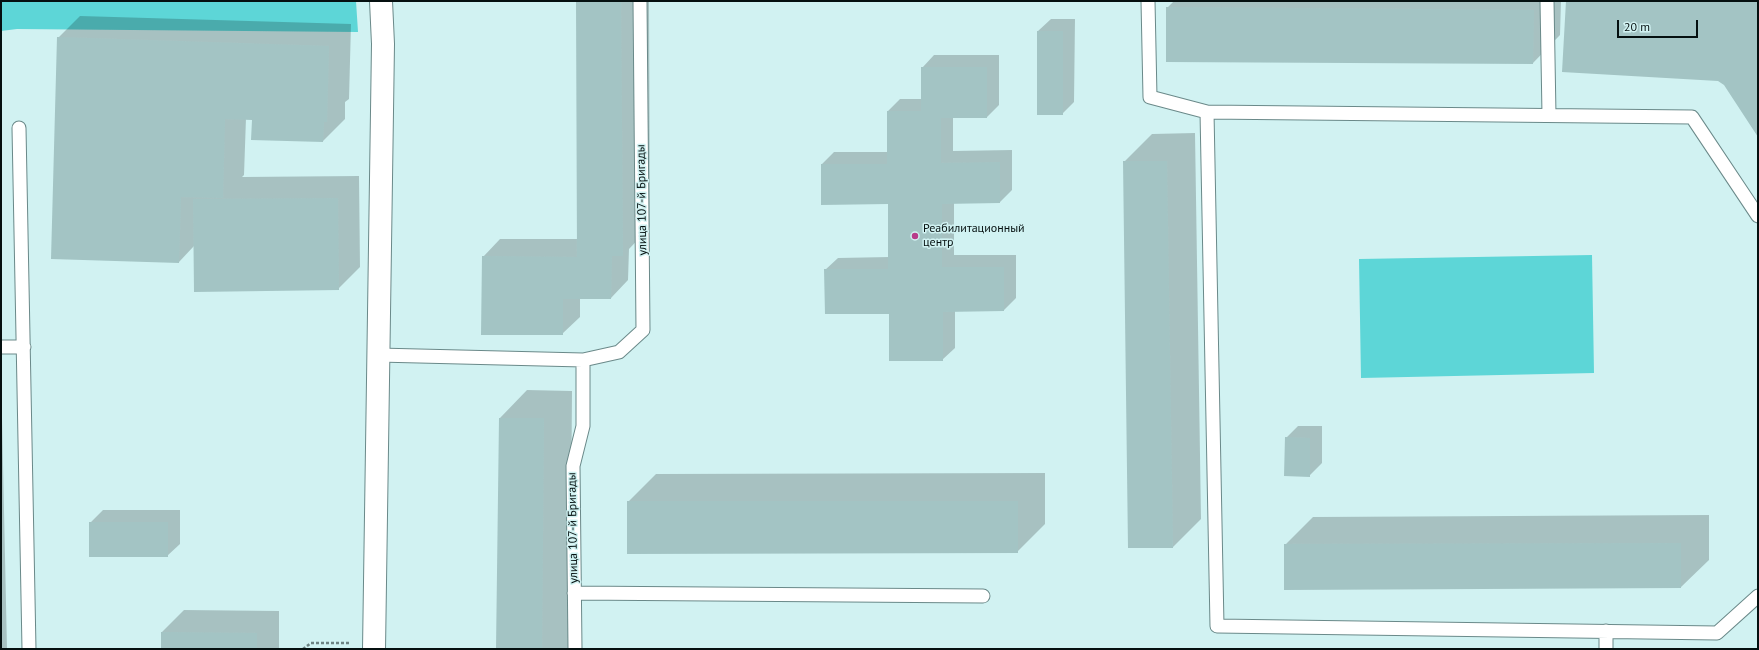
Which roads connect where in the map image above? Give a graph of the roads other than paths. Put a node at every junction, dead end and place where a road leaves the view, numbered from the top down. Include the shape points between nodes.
1 (381, 1) edge
2 (640, 1) edge
3 (1148, 1) edge
4 (1547, 1) edge
5 (1207, 112) junction
6 (1549, 115) junction
7 (19, 128) dead end
8 (1758, 216) edge
9 (1, 347) edge
10 (24, 347) junction
11 (378, 355) junction
12 (583, 360) junction
13 (574, 593) junction
14 (983, 596) dead end
15 (1758, 596) edge
16 (1606, 631) junction
17 (374, 645) edge
18 (29, 649) edge
19 (575, 649) edge
20 (1606, 649) edge

1 - 11 street
2 - 12 lane, улица 107-й Бригады via 643,330 619,352
3 - 5 lane via 1150,97
4 - 6 lane
5 - 6 lane
5 - 16 lane via 1217,626
6 - 8 lane via 1692,117
7 - 10 lane
9 - 10 lane
10 - 18 lane
11 - 12 lane, улица 107-й Бригады
11 - 17 street
12 - 13 lane, улица 107-й Бригады via 583,426 573,466
13 - 14 lane
13 - 19 lane, улица 107-й Бригады
15 - 16 lane via 1717,633
16 - 20 lane

